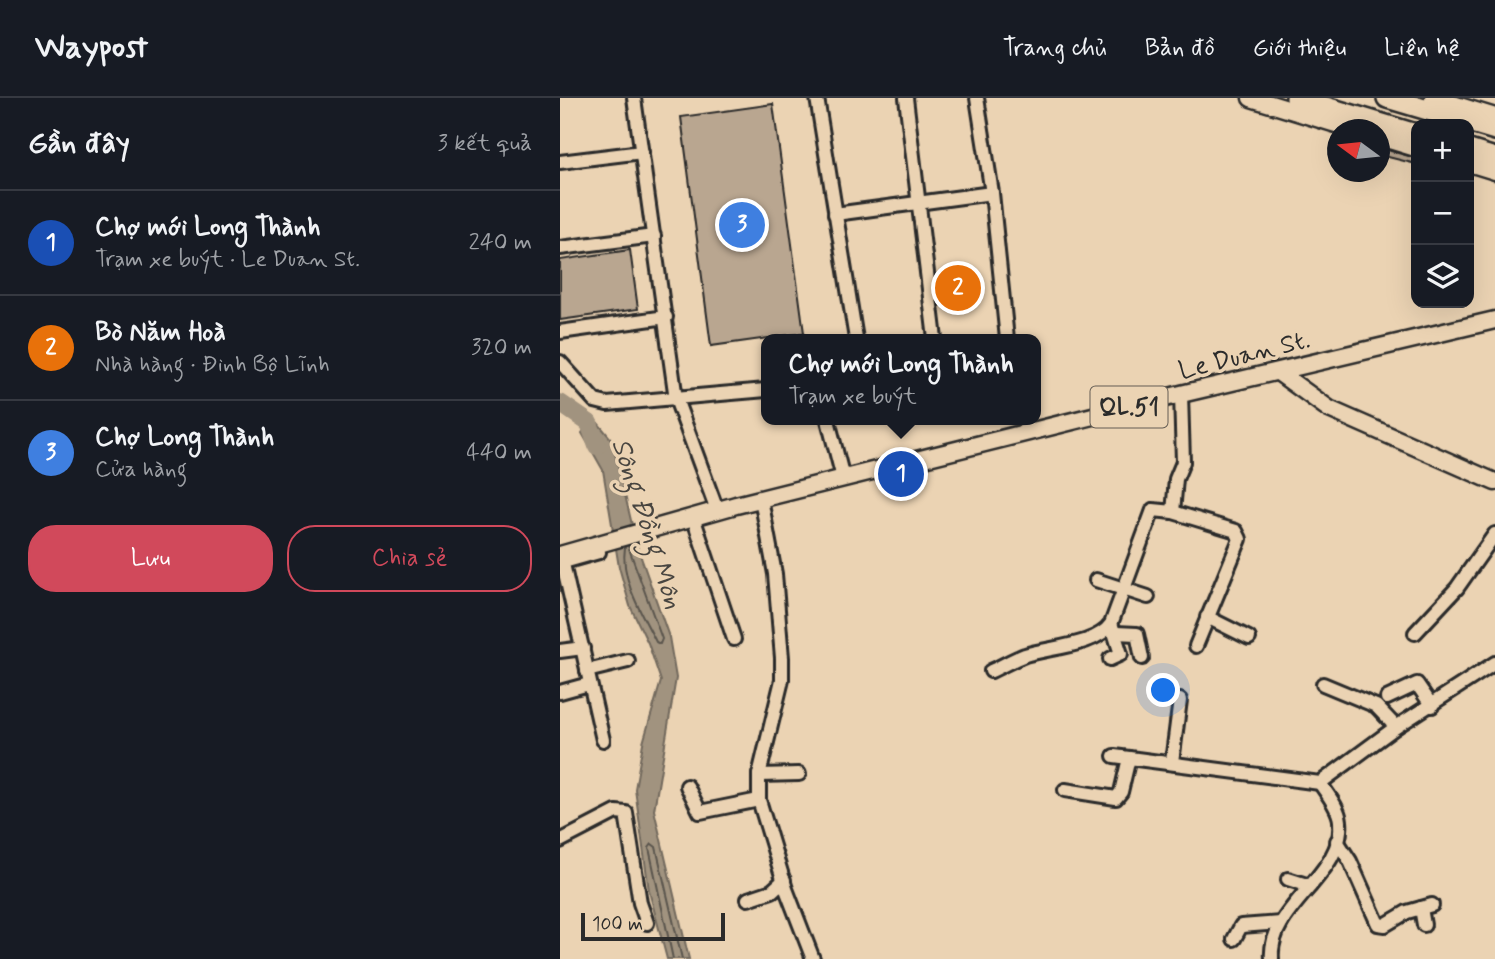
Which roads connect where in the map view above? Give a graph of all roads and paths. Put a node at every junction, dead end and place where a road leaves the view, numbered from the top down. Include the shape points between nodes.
1 (634, 98) edge
2 (817, 98) edge
3 (906, 98) edge
4 (977, 98) edge
5 (1251, 98) edge
6 (1296, 98) edge
7 (1387, 98) edge
8 (1433, 98) edge
9 (1338, 117) junction
10 (1495, 117) edge
11 (1341, 119) edge
12 (1495, 130) edge
13 (1411, 133) edge
14 (1390, 139) edge
15 (1411, 146) edge
16 (642, 152) junction
17 (1474, 152) edge
18 (1495, 158) edge
19 (560, 162) edge
20 (1474, 165) edge
21 (1495, 171) edge
22 (992, 192) junction
23 (920, 200) junction
24 (835, 214) junction
25 (654, 236) junction
26 (560, 248) edge
27 (666, 317) junction
28 (1495, 320) edge
29 (560, 332) edge
30 (855, 334) edge
31 (934, 334) edge
32 (1006, 334) edge
33 (560, 362) edge
34 (1278, 372) junction
35 (761, 390) edge
36 (1181, 394) junction
37 (676, 399) junction
38 (1041, 423) edge
39 (829, 425) edge
40 (1023, 427) edge
41 (843, 478) junction
42 (1495, 482) edge
43 (761, 499) junction
44 (717, 510) junction
45 (1173, 512) junction
46 (693, 517) junction
47 (1495, 534) edge
48 (561, 557) edge
49 (1097, 580) dead end
50 (1122, 588) junction
51 (1148, 597) dead end
52 (1207, 617) junction
53 (1113, 629) junction
54 (1415, 634) dead end
55 (1249, 638) dead end
56 (734, 639) dead end
57 (1196, 646) dead end
58 (583, 648) junction
59 (560, 651) edge
60 (1142, 658) dead end
61 (1110, 659) dead end
62 (628, 661) dead end
63 (1495, 663) edge
64 (587, 671) junction
65 (991, 671) dead end
66 (589, 684) junction
67 (1323, 684) dead end
68 (560, 692) edge
69 (1387, 698) dead end
70 (1180, 700) dead end
71 (1432, 706) junction
72 (1396, 727) junction
73 (603, 740) dead end
74 (1114, 757) dead end
75 (1129, 758) junction
76 (1172, 762) junction
77 (799, 774) dead end
78 (759, 775) junction
79 (1321, 783) junction
80 (687, 786) dead end
81 (1065, 790) dead end
82 (759, 800) junction
83 (560, 841) edge
84 (1337, 841) junction
85 (1288, 879) dead end
86 (784, 880) junction
87 (1310, 886) junction
88 (748, 899) dead end
89 (1423, 907) junction
90 (647, 923) dead end
91 (1281, 923) junction
92 (1424, 925) dead end
93 (1405, 927) dead end
94 (1234, 939) dead end
95 (813, 959) edge
96 (1272, 959) edge

1 - 16 street
2 - 24 street
3 - 23 street
4 - 22 street
5 - 9 main road
6 - 9 highway
7 - 12 highway
8 - 10 main road
9 - 11 main road
9 - 13 highway
14 - 15 main road
16 - 19 street
16 - 25 street
17 - 18 highway
20 - 21 main road
22 - 23 street
22 - 32 street
23 - 24 street
23 - 31 street
24 - 30 street
25 - 26 street
25 - 27 street
27 - 29 street
27 - 37 street
28 - 34 main road, Le Duan St. / QL.51
33 - 37 street via 595,401
34 - 36 main road, Le Duan St. / QL.51
34 - 42 main road via 1329,409
35 - 37 street
36 - 38 main road, Le Duan St. / QL.51
36 - 45 street via 1184,462 1176,479
37 - 44 street
39 - 41 street
40 - 41 main road, Le Duan St. / QL.51
41 - 43 main road, Le Duan St. / QL.51
43 - 44 main road, Le Duan St. / QL.51
43 - 78 street via 781,622 782,680
44 - 46 main road, Le Duan St. / QL.51
45 - 50 street via 1153,510
45 - 52 street via 1236,531 1240,539
46 - 48 main road, Le Duan St. / QL.51
46 - 56 street
47 - 54 street via 1457,588
48 - 58 street
49 - 50 street
50 - 51 street
50 - 53 street
52 - 55 street
52 - 57 street
53 - 60 street via 1137,634
53 - 61 street via 1121,653
53 - 65 street via 1023,656
58 - 59 street
58 - 64 street
62 - 64 street
63 - 71 street
64 - 66 street
66 - 68 street
66 - 73 street
67 - 72 street via 1376,706
69 - 71 street via 1417,684
70 - 76 street
71 - 72 street
72 - 79 street
74 - 75 street
75 - 76 street
75 - 81 street via 1116,798
76 - 79 street
77 - 78 street
78 - 82 street
79 - 84 street via 1338,813
80 - 82 street via 700,812
82 - 86 street
83 - 90 street via 616,812 626,813
84 - 87 street
84 - 89 street via 1378,924 1392,923
85 - 87 street
86 - 88 street via 772,891
86 - 95 street
87 - 91 street
89 - 92 street
89 - 93 street
91 - 94 street via 1241,926
91 - 96 street

